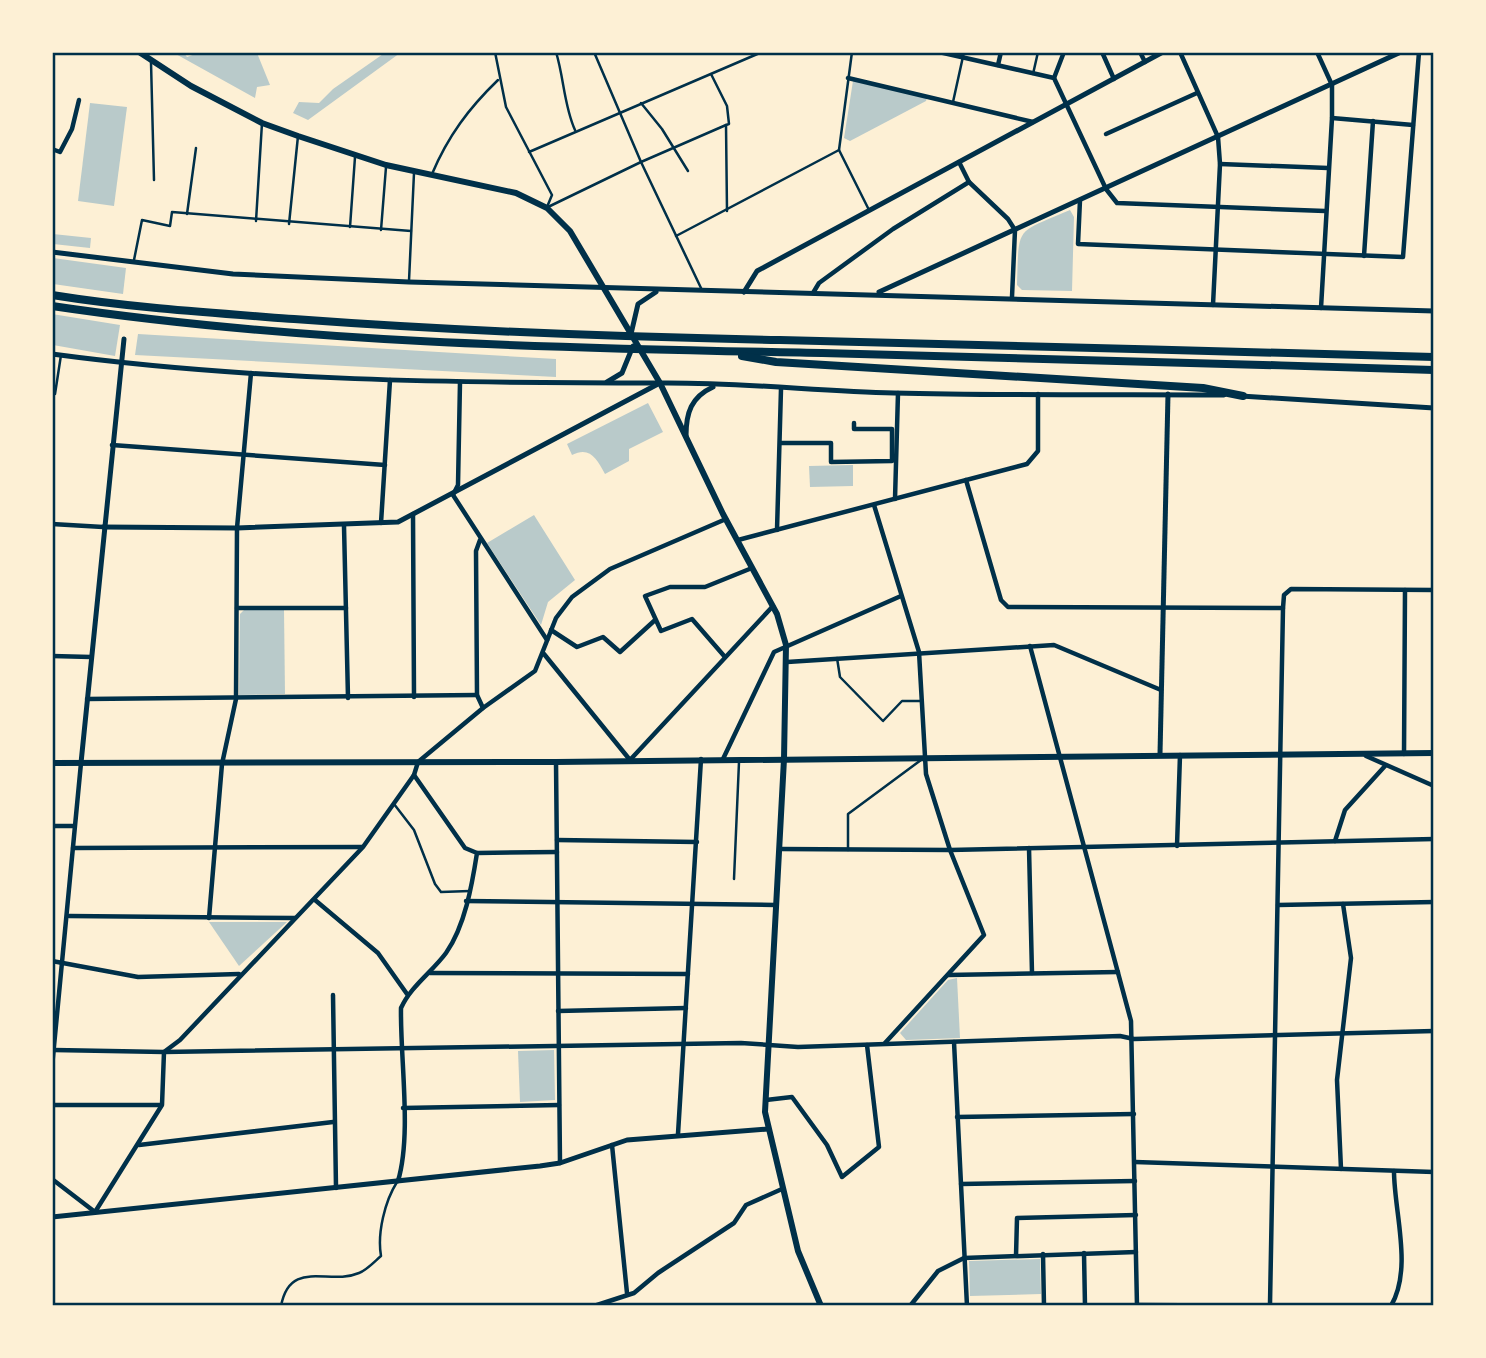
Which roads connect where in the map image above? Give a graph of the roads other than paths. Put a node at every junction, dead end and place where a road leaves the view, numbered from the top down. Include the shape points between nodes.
1 (139, 52) edge
2 (495, 52) edge
3 (556, 52) edge
4 (594, 52) edge
5 (762, 52) edge
6 (852, 52) edge
7 (939, 52) edge
8 (1001, 52) edge
9 (1038, 52) edge
10 (1064, 52) edge
11 (1102, 52) edge
12 (1140, 52) edge
13 (1163, 52) edge
14 (1180, 52) edge
15 (1317, 52) edge
16 (1401, 52) edge
17 (1419, 52) edge
18 (963, 55) edge
19 (151, 62) junction
20 (1145, 62) junction
21 (998, 65) junction
22 (711, 74) junction
23 (1033, 74) junction
24 (848, 78) junction
25 (1054, 78) junction
26 (499, 79) junction
27 (1114, 79) junction
28 (1332, 85) junction
29 (1198, 93) junction
30 (79, 100) dead end
31 (953, 102) junction
32 (641, 103) junction
33 (1067, 105) junction
34 (621, 111) junction
35 (1332, 117) junction
36 (1373, 121) junction
37 (1033, 122) junction
38 (262, 123) junction
39 (726, 125) junction
40 (1413, 125) junction
41 (575, 131) junction
42 (1106, 134) dead end
43 (298, 136) junction
44 (1218, 137) junction
45 (196, 148) dead end
46 (673, 148) junction
47 (52, 149) edge
48 (839, 150) junction
49 (528, 152) junction
50 (355, 155) junction
51 (958, 161) junction
52 (641, 162) junction
53 (1220, 164) junction
54 (386, 165) junction
55 (1328, 169) junction
56 (688, 170) dead end
57 (414, 173) junction
58 (431, 177) junction
59 (154, 180) dead end
60 (969, 182) junction
61 (1106, 189) junction
62 (1080, 200) junction
63 (1217, 207) junction
64 (547, 208) junction
65 (869, 210) junction
66 (727, 211) junction
67 (1325, 211) junction
68 (187, 214) junction
69 (256, 221) junction
70 (289, 224) junction
71 (350, 228) junction
72 (381, 230) junction
73 (1015, 230) junction
74 (411, 231) junction
75 (676, 236) junction
76 (1214, 250) junction
77 (52, 252) edge
78 (1323, 254) junction
79 (1364, 256) junction
80 (134, 261) junction
81 (132, 271) dead end
82 (409, 282) junction
83 (604, 289) junction
84 (659, 290) junction
85 (703, 291) junction
86 (744, 292) junction
87 (813, 293) junction
88 (876, 293) junction
89 (52, 295) edge
90 (1012, 297) junction
91 (1213, 305) junction
92 (52, 306) edge
93 (1321, 308) junction
94 (1433, 310) edge
95 (633, 337) junction
96 (124, 339) dead end
97 (711, 351) junction
98 (52, 354) edge
99 (61, 355) junction
100 (1431, 357) edge
101 (121, 362) junction
102 (1431, 370) edge
103 (251, 373) junction
104 (390, 380) junction
105 (460, 382) junction
106 (660, 383) junction
107 (603, 384) junction
108 (719, 386) junction
109 (781, 389) junction
110 (898, 393) junction
111 (1038, 393) junction
112 (52, 394) edge
113 (1168, 394) junction
114 (1242, 396) junction
115 (1433, 408) edge
116 (854, 423) dead end
117 (686, 436) junction
118 (781, 443) junction
119 (112, 445) junction
120 (243, 456) junction
121 (385, 466) junction
122 (966, 480) junction
123 (453, 495) junction
124 (895, 499) junction
125 (874, 505) junction
126 (413, 514) junction
127 (726, 519) junction
128 (52, 524) edge
129 (381, 524) junction
130 (344, 526) junction
131 (103, 527) junction
132 (237, 528) junction
133 (777, 530) junction
134 (480, 540) junction
135 (738, 540) junction
136 (753, 568) junction
137 (1405, 590) junction
138 (1433, 590) edge
139 (901, 596) junction
140 (773, 606) junction
141 (237, 608) junction
142 (346, 608) junction
143 (1162, 608) junction
144 (1283, 608) junction
145 (654, 621) junction
146 (551, 630) junction
147 (547, 641) junction
148 (786, 645) junction
149 (1030, 646) junction
150 (919, 652) junction
151 (544, 654) junction
152 (52, 656) edge
153 (91, 657) junction
154 (725, 657) junction
155 (837, 658) junction
156 (788, 662) junction
157 (1161, 690) junction
158 (477, 695) junction
159 (414, 696) junction
160 (348, 698) junction
161 (87, 699) junction
162 (236, 699) junction
163 (921, 701) junction
164 (483, 708) junction
165 (1433, 753) edge
166 (1160, 754) junction
167 (1180, 754) junction
168 (1060, 755) junction
169 (1281, 755) junction
170 (1404, 755) junction
171 (1366, 756) junction
172 (701, 759) junction
173 (723, 759) junction
174 (739, 759) junction
175 (784, 759) junction
176 (924, 759) junction
177 (631, 760) junction
178 (418, 762) junction
179 (556, 762) junction
180 (52, 763) edge
181 (81, 763) junction
182 (222, 764) junction
183 (1385, 765) junction
184 (414, 775) junction
185 (1433, 786) edge
186 (393, 804) junction
187 (52, 826) edge
188 (74, 826) junction
189 (1433, 839) edge
190 (557, 840) junction
191 (1335, 841) junction
192 (697, 842) junction
193 (1279, 843) junction
194 (1177, 846) junction
195 (217, 847) junction
196 (363, 847) junction
197 (74, 848) junction
198 (1029, 848) junction
199 (1084, 848) junction
200 (780, 849) junction
201 (848, 850) junction
202 (950, 850) junction
203 (557, 852) junction
204 (477, 853) junction
205 (734, 879) dead end
206 (470, 891) junction
207 (315, 900) junction
208 (466, 901) junction
209 (1433, 902) edge
210 (557, 903) junction
211 (692, 904) junction
212 (1343, 904) junction
213 (775, 905) junction
214 (1278, 905) junction
215 (69, 916) junction
216 (209, 918) junction
217 (296, 918) junction
218 (52, 961) edge
219 (63, 964) junction
220 (1118, 972) junction
221 (429, 973) junction
222 (1032, 973) junction
223 (240, 974) junction
224 (558, 974) junction
225 (688, 974) junction
226 (948, 975) junction
227 (407, 994) junction
228 (333, 995) dead end
229 (686, 1008) junction
230 (558, 1011) junction
231 (1433, 1031) edge
232 (1342, 1034) junction
233 (1276, 1035) junction
234 (1133, 1039) junction
235 (954, 1042) junction
236 (559, 1044) junction
237 (684, 1044) junction
238 (884, 1044) junction
239 (767, 1045) junction
240 (867, 1045) junction
241 (400, 1047) junction
242 (334, 1048) junction
243 (54, 1050) edge
244 (164, 1052) junction
245 (52, 1067) edge
246 (765, 1100) junction
247 (52, 1105) edge
248 (162, 1105) junction
249 (559, 1105) junction
250 (403, 1108) junction
251 (1134, 1114) junction
252 (957, 1117) junction
253 (333, 1122) junction
254 (768, 1129) junction
255 (678, 1134) junction
256 (612, 1144) junction
257 (138, 1145) junction
258 (1135, 1162) junction
259 (560, 1163) junction
260 (1272, 1167) junction
261 (1341, 1169) junction
262 (1394, 1171) junction
263 (1433, 1172) edge
264 (52, 1179) edge
265 (1135, 1181) junction
266 (397, 1182) junction
267 (961, 1184) junction
268 (336, 1188) junction
269 (782, 1189) junction
270 (95, 1212) junction
271 (1136, 1215) junction
272 (52, 1217) edge
273 (1136, 1252) junction
274 (1084, 1253) junction
275 (1043, 1254) junction
276 (1016, 1256) junction
277 (964, 1258) junction
278 (627, 1293) junction
279 (1137, 1305) edge
280 (1270, 1305) edge
281 (281, 1306) edge
282 (594, 1306) edge
283 (821, 1306) edge
284 (910, 1306) edge
285 (967, 1306) edge
286 (1044, 1306) edge
287 (1085, 1306) edge
288 (1331, 1306) edge
289 (1391, 1306) edge

1 - 19 main road
2 - 26 lane
3 - 41 lane
4 - 34 lane
5 - 22 lane
6 - 24 lane
7 - 18 street
8 - 21 street
9 - 23 lane
10 - 25 street
11 - 27 street
12 - 20 street
13 - 20 street
14 - 29 street
15 - 28 street
16 - 28 street
17 - 40 street
18 - 21 street
18 - 31 lane
19 - 38 main road
19 - 59 lane
20 - 27 street
21 - 23 street
22 - 32 lane
22 - 39 lane via 727,106
23 - 25 street
24 - 31 street
24 - 48 lane
25 - 33 street
26 - 49 lane via 506,107
26 - 58 lane via 469,109 442,149
27 - 33 street
28 - 35 street
28 - 44 street
29 - 42 street
29 - 44 street
30 - 47 street via 72,130 60,152
31 - 37 street
32 - 34 lane
32 - 46 lane
33 - 37 street
33 - 61 street
34 - 41 lane
34 - 52 lane
35 - 36 street
35 - 55 street
36 - 40 street
36 - 79 street
37 - 51 street
38 - 43 main road
38 - 69 lane
39 - 46 lane
39 - 66 lane
40 - 79 street via 1403,257
41 - 49 lane
43 - 50 main road
43 - 70 lane
44 - 53 street
44 - 61 street
45 - 68 lane
46 - 52 lane
46 - 56 lane
48 - 65 lane
48 - 66 lane
49 - 64 lane via 552,195
50 - 54 main road
50 - 71 lane
51 - 60 street
51 - 65 street
52 - 64 lane
52 - 75 lane
53 - 55 street
53 - 63 street
54 - 57 main road
54 - 72 lane
55 - 67 street
57 - 58 main road
57 - 74 lane
58 - 64 main road via 516,193
60 - 73 street
60 - 87 street via 893,229 819,283
61 - 62 street
61 - 63 street via 1117,203
62 - 73 street
62 - 76 street via 1078,244
63 - 67 street
63 - 76 street
64 - 83 main road via 570,231
65 - 86 street via 757,271
66 - 75 lane
67 - 78 street
68 - 69 lane
68 - 80 lane via 172,212 170,226 142,220
69 - 70 lane
70 - 71 lane
71 - 72 lane
72 - 74 lane
73 - 88 street
73 - 90 street
74 - 82 lane
75 - 85 lane
76 - 78 street
76 - 91 street
77 - 80 street
78 - 79 street
78 - 93 street
80 - 81 street
80 - 82 street via 233,274
82 - 83 street
83 - 84 street
83 - 95 main road
84 - 85 street
84 - 95 street via 638,304
85 - 86 street
86 - 87 street
87 - 88 street
88 - 90 street
89 - 100 highway via 282,318 605,337
90 - 91 street
91 - 93 street
92 - 97 highway via 256,330 610,350
93 - 94 street
95 - 106 main road
95 - 107 street via 622,373
96 - 101 street
97 - 102 highway
97 - 114 highway via 776,362 1203,388
98 - 99 street
99 - 101 street
99 - 112 lane
101 - 103 street
101 - 119 street
103 - 104 street
103 - 120 street
104 - 105 street
104 - 121 street
105 - 107 street
105 - 123 street via 458,485
106 - 107 street
106 - 108 street
106 - 117 main road
106 - 123 street
108 - 109 street
108 - 117 street via 704,391 692,404
109 - 110 street
109 - 118 street
110 - 111 street
110 - 124 street
111 - 113 street
111 - 122 street via 1038,451 1033,459
113 - 114 street
113 - 143 street
114 - 115 street
116 - 118 street via 854,429 892,429 892,461 831,462 831,443
117 - 127 main road
118 - 133 street
119 - 120 street
119 - 131 street
120 - 121 street
120 - 132 street
121 - 129 street
122 - 124 street
122 - 143 street via 1001,600 1007,607
123 - 126 street
123 - 134 street
124 - 125 street
125 - 133 street
125 - 139 street
126 - 129 street
126 - 159 street
127 - 135 main road
127 - 146 street via 610,569 563,605
128 - 131 street
129 - 130 street
130 - 132 street
130 - 142 street
131 - 132 street
131 - 153 street
132 - 141 street
133 - 135 street
134 - 147 street
134 - 158 street via 476,551
135 - 136 main road
136 - 140 main road
136 - 145 street via 705,587 670,587 645,596
137 - 138 street
137 - 144 street via 1292,589 1284,595
137 - 170 street
139 - 148 street
139 - 150 street
140 - 148 main road
140 - 154 street
141 - 142 street
141 - 162 street
142 - 160 street
143 - 144 street
143 - 157 street
144 - 169 street
145 - 146 street via 620,652 603,637 577,648
145 - 154 street via 661,631 692,619
146 - 147 street
147 - 151 street
148 - 156 main road
148 - 173 street via 774,652
149 - 150 street
149 - 157 street via 1060,646
149 - 168 street
150 - 155 street
150 - 163 street
151 - 164 street via 529,677
151 - 177 street
152 - 153 street
153 - 161 street
154 - 177 street
155 - 156 street
155 - 163 lane via 840,677 883,721 902,701
156 - 175 main road
157 - 166 street
158 - 159 street
158 - 164 street
159 - 160 street
160 - 162 street
161 - 162 street
161 - 181 street
162 - 182 street
163 - 176 street
164 - 178 street
165 - 170 main road
166 - 167 main road
166 - 168 main road
167 - 169 main road
167 - 194 street
168 - 176 main road
168 - 199 street
169 - 171 main road
169 - 193 street
170 - 171 main road
171 - 183 street
172 - 173 main road
172 - 177 main road
172 - 192 street
173 - 174 main road
174 - 175 main road
174 - 205 lane
175 - 176 main road
175 - 200 main road
176 - 201 lane via 848,814
176 - 202 street
177 - 179 main road
178 - 179 main road
178 - 182 main road
178 - 184 street
179 - 190 street
180 - 181 main road
181 - 182 main road
181 - 188 street
182 - 195 street
183 - 185 street
183 - 191 street via 1345,810
184 - 186 street
184 - 204 street via 465,848
186 - 196 street
186 - 206 lane via 414,831 441,892
187 - 188 street
188 - 197 street
189 - 191 street
190 - 192 street
190 - 203 street
191 - 193 street
192 - 211 street
193 - 194 street
193 - 214 street
194 - 199 street
195 - 196 street
195 - 197 street
195 - 216 street
196 - 207 street
197 - 215 street
198 - 199 street
198 - 202 street
198 - 222 street
199 - 220 street
200 - 201 street
200 - 213 main road
201 - 202 street
202 - 226 street via 984,935
203 - 204 street
203 - 210 street
204 - 206 street
206 - 208 street
207 - 217 street
207 - 227 street via 378,953
208 - 210 street
208 - 221 street via 451,944
209 - 212 street
210 - 211 street
210 - 224 street
211 - 213 street
211 - 225 street
212 - 214 street
212 - 232 street via 1351,958
213 - 239 main road
214 - 233 street
215 - 216 street
215 - 219 street
216 - 217 street
217 - 223 street
218 - 219 street
219 - 223 street via 157,978
219 - 243 street
220 - 222 street
220 - 234 street
221 - 224 street
221 - 227 street
222 - 226 street
223 - 244 street
224 - 225 street
224 - 230 street
225 - 229 street
226 - 238 street
227 - 241 street via 401,1008
228 - 242 street
229 - 230 street
229 - 237 street
230 - 236 street
231 - 232 street
232 - 233 street
232 - 261 street via 1336,1091
233 - 234 street
233 - 260 street
234 - 235 street
234 - 251 street
235 - 238 street
235 - 252 street
236 - 237 street
236 - 241 street
236 - 249 street
237 - 239 street
237 - 255 street
238 - 240 street
239 - 240 street
239 - 246 main road
240 - 246 street via 879,1147 842,1177 827,1145 792,1097
241 - 242 street
241 - 250 street
242 - 244 street
242 - 253 street
243 - 244 street
243 - 245 street
244 - 248 street
246 - 254 main road
247 - 248 street
248 - 257 street
249 - 250 street
249 - 259 street
250 - 266 street
251 - 252 street
251 - 258 street
252 - 267 street
253 - 257 street
253 - 268 street
254 - 255 street
254 - 269 main road
255 - 256 street
256 - 259 street
256 - 278 street
257 - 270 street
258 - 260 street
258 - 265 street
259 - 266 street
260 - 261 street
260 - 280 street
261 - 262 street
262 - 263 street
262 - 289 street via 1401,1249 1398,1287
264 - 270 street
265 - 267 street
265 - 271 street
266 - 268 street
266 - 281 lane via 389,1194 379,1243 381,1256 359,1273 298,1278 288,1286
267 - 277 street
268 - 270 street
269 - 278 street via 746,1205 734,1223
269 - 283 main road via 798,1251
270 - 272 street
271 - 273 street
271 - 276 street via 1017,1218
273 - 274 street
273 - 279 street
274 - 275 street
274 - 287 street
275 - 276 street
275 - 286 street
276 - 277 street
277 - 284 street via 938,1271
277 - 285 street
278 - 282 street
279 - 280 street
280 - 288 street

